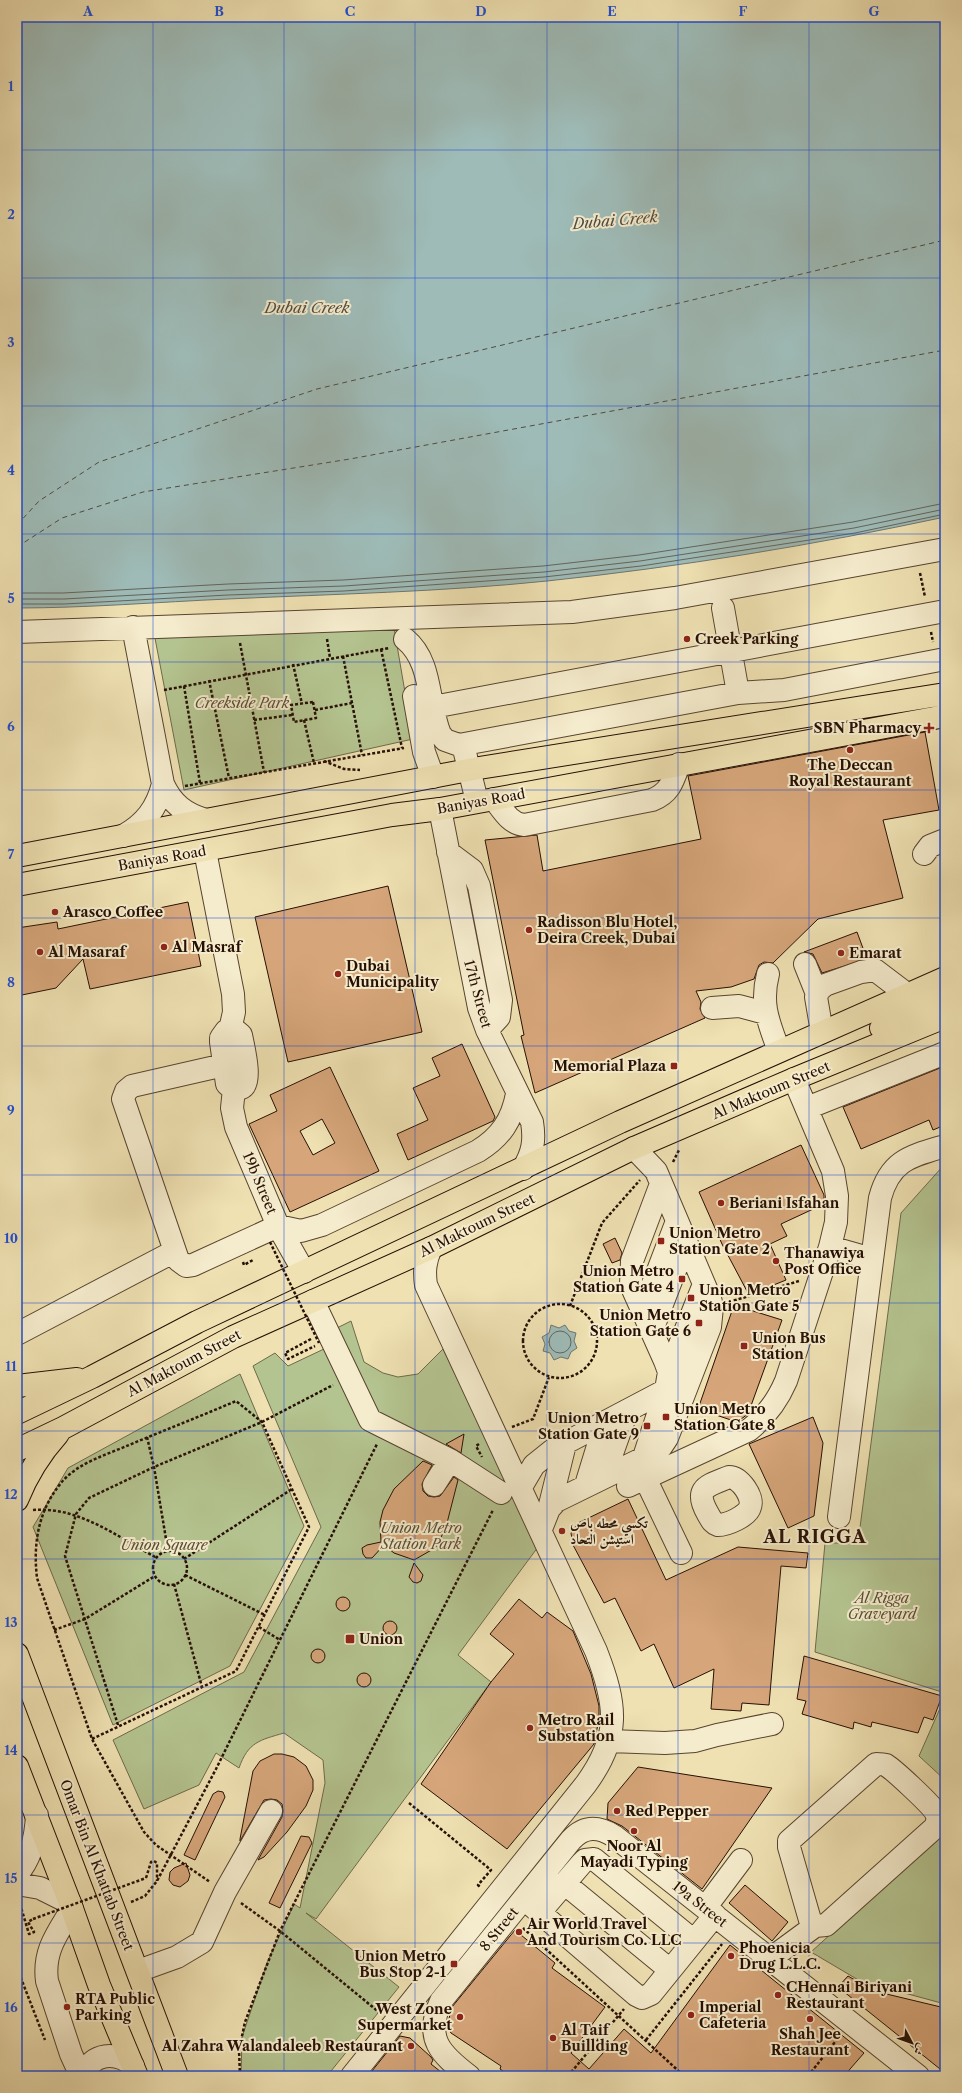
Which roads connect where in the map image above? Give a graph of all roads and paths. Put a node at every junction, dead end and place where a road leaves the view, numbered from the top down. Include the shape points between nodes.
1 (945, 549) edge
2 (723, 608) dead end
3 (945, 611) edge
4 (385, 618) junction
5 (236, 623) junction
6 (133, 627) junction
7 (17, 632) edge
8 (406, 642) junction
9 (381, 649) junction
10 (731, 651) junction
11 (343, 656) junction
12 (945, 658) edge
13 (293, 664) junction
14 (246, 673) junction
15 (209, 680) junction
16 (184, 686) junction
17 (146, 693) junction
18 (738, 693) junction
19 (945, 694) edge
20 (302, 704) junction
21 (352, 704) junction
22 (424, 709) junction
23 (315, 710) junction
24 (292, 715) junction
25 (254, 720) junction
26 (304, 720) junction
27 (944, 720) edge
28 (408, 747) dead end
29 (402, 748) junction
30 (362, 755) junction
31 (324, 761) junction
32 (314, 763) junction
33 (679, 764) junction
34 (363, 770) dead end
35 (264, 772) junction
36 (433, 777) junction
37 (229, 778) junction
38 (476, 781) junction
39 (200, 783) junction
40 (172, 785) junction
41 (440, 809) junction
42 (206, 820) junction
43 (123, 836) junction
44 (945, 840) edge
45 (236, 844) junction
46 (204, 851) junction
47 (17, 856) edge
48 (934, 857) edge
49 (17, 885) edge
50 (805, 964) dead end
51 (768, 974) dead end
52 (945, 978) edge
53 (817, 994) junction
54 (908, 995) junction
55 (945, 1000) edge
56 (712, 1008) dead end
57 (765, 1012) junction
58 (945, 1017) edge
59 (945, 1021) edge
60 (921, 1028) junction
61 (230, 1030) junction
62 (822, 1032) junction
63 (779, 1051) junction
64 (945, 1053) edge
65 (224, 1065) junction
66 (794, 1079) junction
67 (234, 1089) junction
68 (517, 1094) junction
69 (807, 1108) junction
70 (620, 1122) junction
71 (676, 1131) junction
72 (945, 1146) edge
73 (634, 1148) junction
74 (523, 1169) junction
75 (666, 1195) junction
76 (274, 1234) junction
77 (686, 1242) junction
78 (830, 1247) junction
79 (431, 1248) junction
80 (175, 1251) junction
81 (872, 1260) junction
82 (695, 1262) junction
83 (304, 1272) junction
84 (822, 1275) junction
85 (704, 1284) junction
86 (313, 1301) junction
87 (639, 1302) junction
88 (570, 1306) junction
89 (712, 1307) junction
90 (17, 1334) edge
91 (320, 1335) dead end
92 (656, 1339) junction
93 (349, 1377) junction
94 (549, 1377) junction
95 (691, 1377) junction
96 (92, 1378) junction
97 (17, 1386) edge
98 (661, 1388) junction
99 (627, 1411) junction
100 (17, 1413) edge
101 (262, 1422) junction
102 (520, 1423) dead end
103 (605, 1423) junction
104 (63, 1428) junction
105 (385, 1428) junction
106 (147, 1437) junction
107 (574, 1439) junction
108 (17, 1450) edge
109 (692, 1458) junction
110 (450, 1460) junction
111 (154, 1467) junction
112 (636, 1472) junction
113 (434, 1485) dead end
114 (586, 1485) junction
115 (706, 1487) dead end
116 (292, 1489) junction
117 (511, 1490) junction
118 (23, 1505) edge
119 (45, 1509) junction
120 (549, 1509) junction
121 (76, 1514) junction
122 (838, 1517) dead end
123 (540, 1529) junction
124 (168, 1551) junction
125 (681, 1553) dead end
126 (157, 1558) junction
127 (184, 1559) junction
128 (185, 1575) junction
129 (155, 1576) junction
130 (174, 1584) junction
131 (265, 1615) junction
132 (85, 1619) junction
133 (259, 1627) junction
134 (54, 1630) junction
135 (280, 1640) junction
136 (17, 1654) edge
137 (202, 1687) junction
138 (772, 1724) dead end
139 (118, 1725) junction
140 (92, 1739) junction
141 (609, 1741) junction
142 (17, 1766) edge
143 (22, 1790) edge
144 (270, 1811) dead end
145 (37, 1815) junction
146 (571, 1840) joint
147 (171, 1855) junction
148 (741, 1860) dead end
149 (17, 1874) edge
150 (157, 1881) junction
151 (564, 1883) junction
152 (225, 1892) junction
153 (18, 1893) edge
154 (71, 1906) junction
155 (532, 1906) junction
156 (114, 1909) junction
157 (710, 1912) junction
158 (815, 1926) junction
159 (733, 1930) junction
160 (280, 1931) junction
161 (694, 1941) junction
162 (770, 1959) junction
163 (17, 1968) edge
164 (670, 1970) junction
165 (138, 1971) junction
166 (636, 1995) junction
167 (60, 2020) junction
168 (851, 2022) junction
169 (394, 2024) junction
170 (646, 2040) dead end
171 (48, 2047) dead end
172 (107, 2055) junction
173 (135, 2071) edge
174 (81, 2076) edge
175 (84, 2076) edge
176 (178, 2076) edge
177 (240, 2076) edge
178 (352, 2076) edge
179 (469, 2076) edge
180 (568, 2076) edge
181 (808, 2076) edge
182 (918, 2076) edge

1 - 4 street via 788,578 595,609 525,615
2 - 10 street
3 - 10 street
4 - 5 street
4 - 8 street via 398,626
5 - 6 street
5 - 14 path
6 - 7 street
6 - 17 street
8 - 9 path
8 - 22 street via 416,650 416,666
9 - 11 path
9 - 29 path
10 - 18 street
10 - 22 street
11 - 13 path
11 - 21 path
12 - 18 street via 784,690
13 - 14 path
13 - 20 path
14 - 15 path
14 - 25 path
15 - 16 path
15 - 37 path
16 - 17 path
16 - 39 path
17 - 40 street
18 - 22 street via 459,745 445,740
19 - 38 main road via 705,732 669,745
20 - 23 path via 313,702
20 - 24 path via 291,705
21 - 23 path
21 - 30 path
22 - 36 street via 424,752
23 - 26 path via 316,718
24 - 25 path
24 - 26 path via 294,722
25 - 35 path
26 - 32 path
27 - 33 main road, Baniyas Road
28 - 29 path
29 - 30 path
30 - 31 path
31 - 32 path
31 - 34 path via 344,769
32 - 35 path
33 - 38 main road, Baniyas Road
33 - 38 street via 668,790 661,797 524,825 514,823
35 - 37 path
36 - 38 main road, Baniyas Road
36 - 42 main road, Baniyas Road
36 - 45 main road via 428,791 416,800 272,826 253,832
37 - 39 path
38 - 41 main road via 449,786 442,790 439,798
39 - 40 path
40 - 42 street via 175,804 189,814
40 - 43 street via 160,795 150,815 142,824
41 - 45 main road, Baniyas Road via 392,815
41 - 68 street, 17th Street via 476,996 487,1030
42 - 43 main road, Baniyas Road
43 - 47 main road, Baniyas Road
44 - 48 street via 930,846
45 - 46 main road, Baniyas Road
46 - 49 main road, Baniyas Road
46 - 61 street via 233,994 234,1012
50 - 53 street
51 - 57 street
52 - 54 main road, Al Maktoum Street
53 - 54 street via 825,985 876,970
53 - 62 street
54 - 62 main road, Al Maktoum Street
55 - 66 main road via 842,1046
56 - 57 street via 739,1006
57 - 63 street
58 - 60 main road, Al Maktoum Street
59 - 60 street
60 - 66 main road, Al Maktoum Street
61 - 65 street via 221,1038
61 - 67 street via 241,1035 248,1080 243,1087
62 - 63 main road, Al Maktoum Street
63 - 70 main road, Al Maktoum Street
64 - 69 street
65 - 67 street via 227,1084
65 - 80 street via 132,1086 124,1095 123,1099
66 - 69 street
66 - 71 main road, Al Maktoum Street
67 - 76 street, 19b Street via 232,1108 236,1127
68 - 74 street, 17th Street via 532,1122 534,1134 530,1158
68 - 76 street via 509,1121 490,1143 478,1151 312,1229
69 - 78 street via 833,1171 837,1196 836,1222
70 - 73 main road
70 - 74 main road, Al Maktoum Street
71 - 73 main road, Al Maktoum Street
71 - 75 path via 682,1148 674,1157
72 - 81 street via 904,1159 892,1170 884,1183 880,1198
73 - 75 street
73 - 79 main road, Al Maktoum Street
74 - 83 main road, Al Maktoum Street
75 - 77 street
75 - 87 street
75 - 87 street via 632,1261 631,1285
75 - 88 path via 641,1179 602,1223
76 - 80 street via 189,1266 180,1263
76 - 83 street, 19b Street
76 - 91 path, bridge via 319,1343 288,1359 285,1353
77 - 82 street
77 - 92 street
78 - 81 street
78 - 84 street
79 - 86 main road, Al Maktoum Street
79 - 117 street via 424,1272 426,1285
80 - 90 street
81 - 122 street
82 - 85 street
82 - 92 street
83 - 96 main road, Al Maktoum Street via 197,1322
84 - 89 path
84 - 109 street via 778,1400 765,1417 749,1430
85 - 89 street
85 - 98 street
86 - 93 street
86 - 104 main road, Al Maktoum Street via 193,1357
87 - 92 street
88 - 94 path via 582,1312 593,1327 597,1345 593,1358 585,1368 574,1375 562,1378
88 - 94 path via 557,1304 545,1307 534,1314 526,1325 523,1338 528,1362 538,1372
89 - 95 street via 710,1327
92 - 98 street
93 - 101 path
93 - 105 street via 370,1420
94 - 102 path via 533,1419
95 - 98 street
95 - 112 street via 664,1443
96 - 97 main road
96 - 100 main road, Al Maktoum Street
98 - 99 street
98 - 112 street
99 - 103 street
99 - 114 street
101 - 106 path via 236,1401
101 - 111 path
101 - 116 path
103 - 107 street
103 - 114 street
104 - 108 main road, Al Maktoum Street
104 - 118 main road via 43,1451 26,1478
105 - 110 street
105 - 135 path
106 - 111 path
106 - 119 path via 86,1464 61,1483
107 - 114 street
107 - 117 street via 544,1456
107 - 120 street
109 - 112 street
109 - 115 street
110 - 113 street
110 - 117 street
111 - 121 path via 89,1498
111 - 124 path
112 - 114 street
112 - 125 street
114 - 120 street via 556,1501
116 - 127 path
116 - 131 path via 309,1527
117 - 123 street
117 - 160 path
118 - 119 path
119 - 121 path
119 - 134 path via 36,1534 35,1556 38,1578
120 - 123 street
121 - 126 path
121 - 132 path via 66,1556
123 - 141 street via 603,1669 612,1707
124 - 126 path
124 - 127 path via 177,1553
126 - 129 path via 153,1566
127 - 128 path
128 - 130 path
128 - 131 path
129 - 130 path via 165,1584
129 - 132 path
130 - 137 path
131 - 133 path
132 - 134 path
132 - 139 path
133 - 135 path
133 - 137 path via 236,1671
134 - 140 path
135 - 147 path
136 - 156 main road, Omar Bin Al Khattab Street
137 - 139 path
138 - 141 street via 695,1741
139 - 140 path
140 - 147 path via 144,1832 156,1845
141 - 169 street via 603,1757 586,1784
142 - 143 main road
143 - 145 main road
144 - 152 street
145 - 149 street via 36,1835 30,1853
145 - 154 main road
146 - 155 street, 8 Street
146 - 157 street, 19a Street via 584,1830 600,1829 607,1832
147 - 150 path
147 - 152 path
148 - 157 street
150 - 153 path, bridge via 157,1863 154,1861 151,1862 146,1878 33,1919 28,1922 34,1932 29,1934
150 - 156 path via 145,1896
151 - 155 street
151 - 161 street via 585,1860 594,1859
151 - 164 street
152 - 160 path
152 - 165 street via 202,1942 177,1957
153 - 154 street via 40,1888
154 - 167 street via 46,1958 47,1981
154 - 173 main road via 99,1985
155 - 166 street
155 - 179 street, 8 Street via 441,2001 433,2023 434,2038 441,2052
156 - 165 main road, Omar Bin Al Khattab Street
157 - 159 street, 19a Street
157 - 161 street
158 - 158 street via 826,1925 936,1827 938,1818 933,1810 884,1764 873,1766 789,1841 810,1920
158 - 162 street
159 - 162 street, 19a Street
159 - 170 path
160 - 169 path
160 - 177 path via 245,2022 240,2050
161 - 164 street
162 - 168 street, 19a Street
163 - 171 path
164 - 166 street via 649,1996 642,1998
165 - 176 main road, Omar Bin Al Khattab Street
166 - 180 path
167 - 172 street via 82,2044
167 - 174 street
168 - 181 path
168 - 182 street, 19a Street
169 - 178 street
172 - 173 street via 126,2059
172 - 175 street via 91,2064

